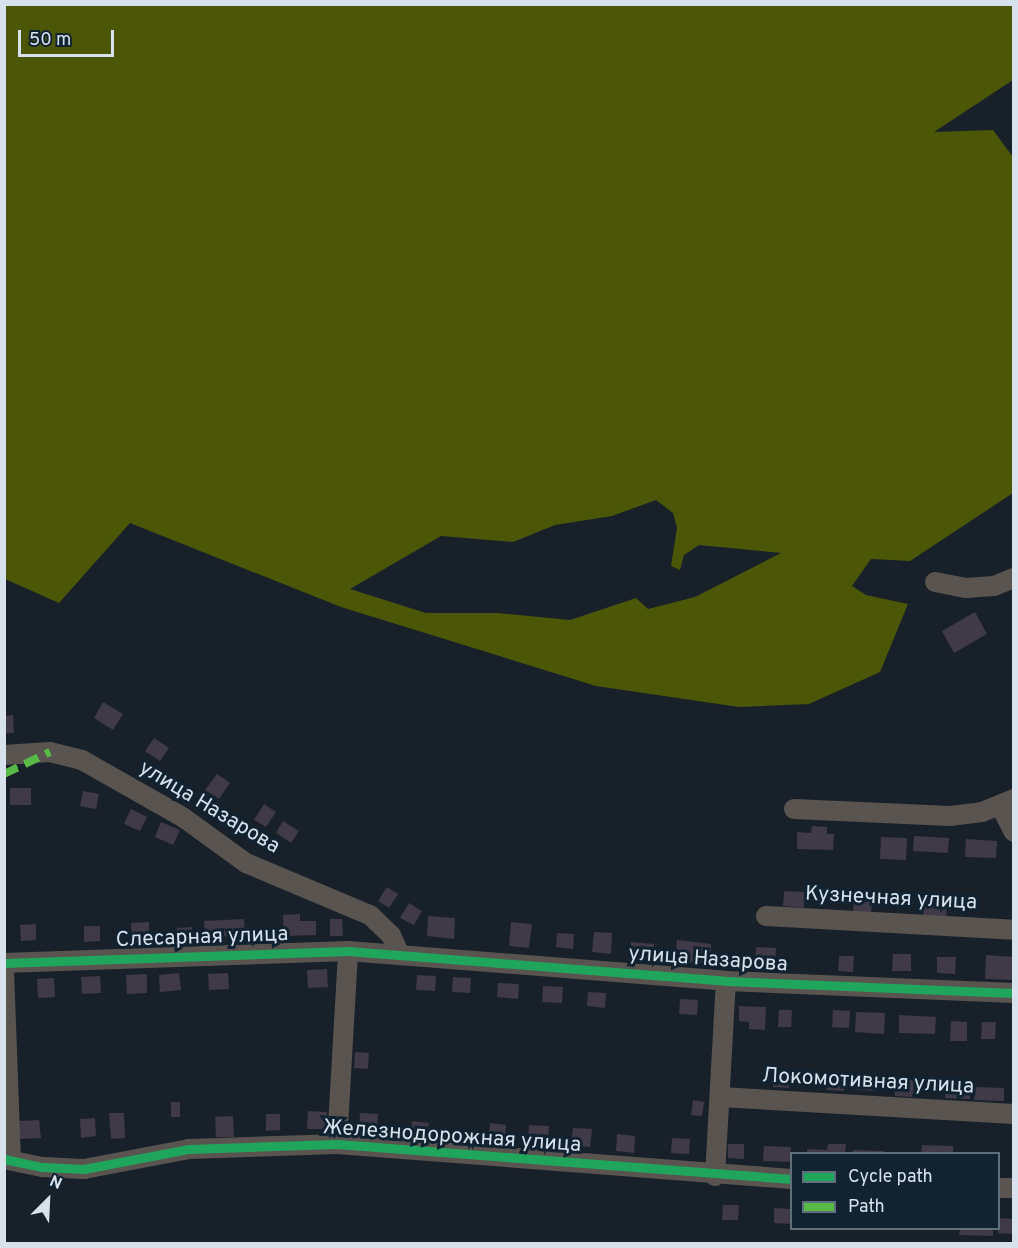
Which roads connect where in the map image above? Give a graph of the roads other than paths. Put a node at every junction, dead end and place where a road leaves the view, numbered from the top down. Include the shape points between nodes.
1 (1014, 578) edge
2 (935, 582) dead end
3 (4, 755) edge
4 (1007, 802) edge
5 (794, 809) dead end
6 (1014, 832) edge
7 (766, 916) dead end
8 (1014, 930) edge
9 (348, 951) junction
10 (400, 955) junction
11 (4, 963) edge
12 (4, 970) edge
13 (726, 981) junction
14 (1014, 993) edge
15 (720, 1097) junction
16 (1014, 1114) edge
17 (337, 1144) junction
18 (8, 1158) edge
19 (716, 1176) junction
20 (790, 1179) edge

1 - 2 street via 994,586 966,588
3 - 10 street, улица Назарова via 50,752 82,760 184,818 246,863 370,915 391,935
4 - 5 street via 950,816
4 - 6 street
7 - 8 street, Кузнечная улица
9 - 10 street, Слесарная улица
9 - 11 street, Слесарная улица
9 - 17 street
10 - 13 street, улица Назарова
12 - 18 street
13 - 14 street, улица Назарова
13 - 15 street
15 - 16 street, Локомотивная улица
15 - 19 street
17 - 18 street, Железнодорожная улица via 189,1149 84,1169 43,1167
17 - 19 street, Железнодорожная улица
19 - 20 street, Железнодорожная улица

